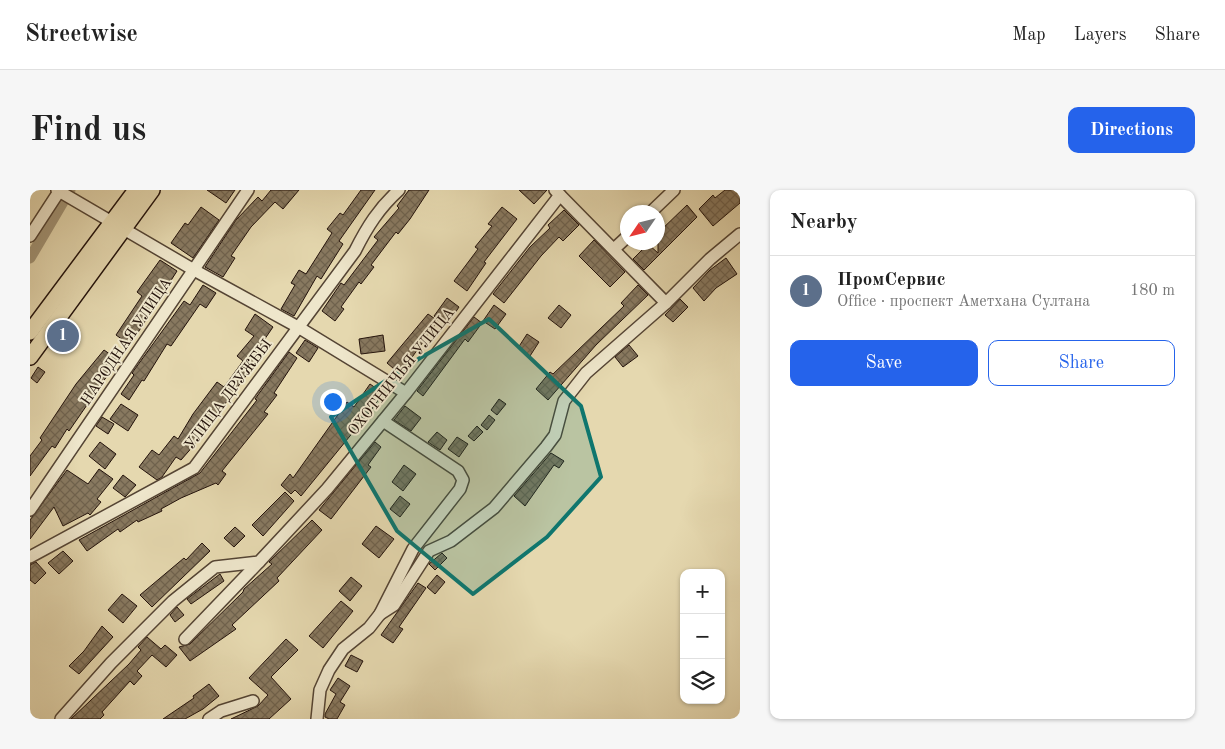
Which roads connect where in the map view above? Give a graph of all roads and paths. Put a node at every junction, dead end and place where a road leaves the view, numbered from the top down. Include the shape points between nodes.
1 (136, 190) edge
2 (152, 190) edge
3 (248, 190) edge
4 (399, 190) edge
5 (674, 190) edge
6 (61, 191) edge
7 (557, 192) edge
8 (658, 205) edge
9 (118, 225) junction
10 (740, 234) edge
11 (30, 236) edge
12 (620, 243) edge
13 (614, 249) junction
14 (194, 270) junction
15 (666, 303) junction
16 (298, 327) junction
17 (30, 332) edge
18 (30, 357) edge
19 (406, 393) junction
20 (383, 421) junction
21 (30, 510) edge
22 (30, 557) edge
23 (259, 562) junction
24 (380, 614) junction
25 (185, 639) dead end
26 (253, 701) dead end
27 (62, 719) edge
28 (209, 719) edge
29 (317, 719) edge

1 - 9 main road
2 - 9 main road
3 - 14 street, НАРОДНАЯ УЛИЦА
4 - 16 street, УЛИЦА ДРУЖБЫ via 369,223 355,251
5 - 8 street
6 - 9 street
6 - 11 street
7 - 13 street
7 - 19 street, ОХОТНИЧЬЯ УЛИЦА
9 - 14 street
9 - 17 main road
9 - 18 main road
10 - 15 street
12 - 13 street
13 - 15 street
14 - 16 street
14 - 21 street, НАРОДНАЯ УЛИЦА
15 - 24 street via 586,373 564,402 555,435 494,508 451,541 429,551 394,605
16 - 19 street
16 - 22 street, УЛИЦА ДРУЖБЫ via 194,468
19 - 20 street, ОХОТНИЧЬЯ УЛИЦА
20 - 23 street, ОХОТНИЧЬЯ УЛИЦА via 327,489
20 - 24 street via 458,471 463,480 460,490 413,550
23 - 25 street, ОХОТНИЧЬЯ УЛИЦА
23 - 27 street via 215,567 166,608 111,663
24 - 29 street via 369,628 343,649 329,670 320,690
26 - 28 street via 221,711

